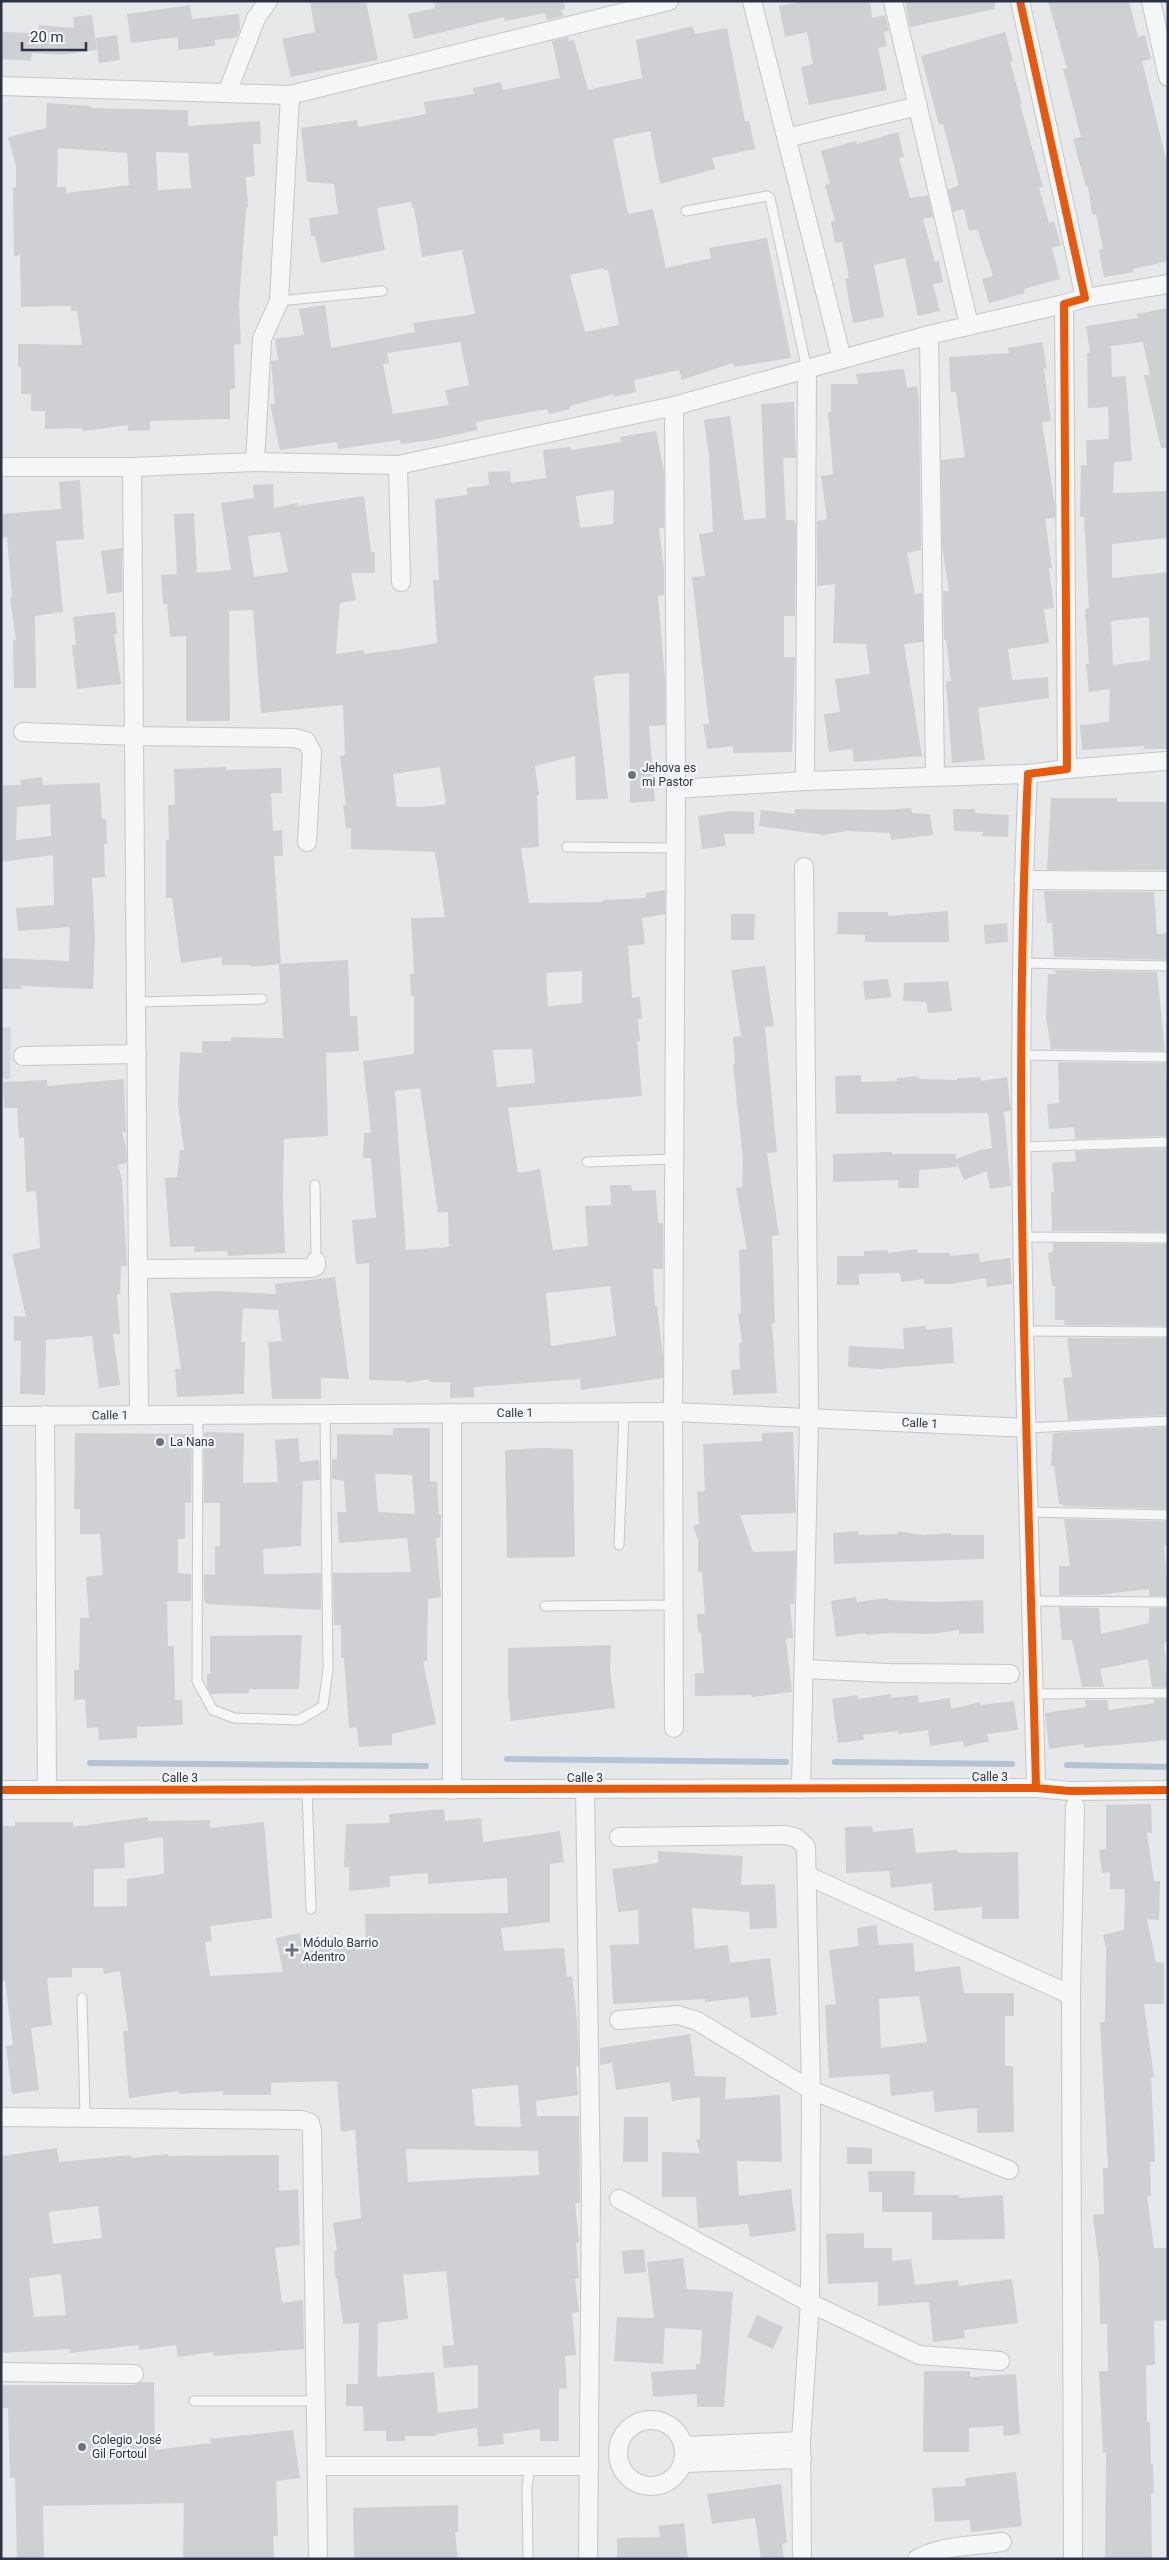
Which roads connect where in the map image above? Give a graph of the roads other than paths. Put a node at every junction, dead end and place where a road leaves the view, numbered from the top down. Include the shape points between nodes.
1 (268, 1) edge
2 (669, 1) edge
3 (752, 1) edge
4 (893, 1) edge
5 (1020, 1) edge
6 (1151, 1) edge
7 (1168, 77) edge
8 (1, 86) edge
9 (227, 93) junction
10 (290, 95) junction
11 (918, 106) junction
12 (786, 138) junction
13 (686, 212) dead end
14 (1168, 284) edge
15 (382, 291) dead end
16 (1085, 298) junction
17 (279, 301) junction
18 (1064, 304) junction
19 (969, 325) junction
20 (929, 335) junction
21 (842, 359) junction
22 (807, 370) junction
23 (674, 406) junction
24 (255, 462) junction
25 (398, 465) junction
26 (1, 467) edge
27 (132, 467) junction
28 (401, 582) dead end
29 (23, 732) dead end
30 (134, 736) junction
31 (1165, 761) dead end
32 (1067, 769) junction
33 (1028, 774) junction
34 (935, 776) junction
35 (805, 781) junction
36 (676, 789) junction
37 (307, 842) dead end
38 (567, 847) dead end
39 (676, 848) junction
40 (804, 867) dead end
41 (1023, 880) junction
42 (1168, 881) edge
43 (1023, 963) junction
44 (1168, 966) edge
45 (262, 999) dead end
46 (136, 1002) junction
47 (136, 1054) junction
48 (1020, 1055) junction
49 (23, 1056) dead end
50 (1168, 1058) edge
51 (1168, 1142) edge
52 (1022, 1147) junction
53 (674, 1159) junction
54 (587, 1162) dead end
55 (314, 1185) dead end
56 (1024, 1237) junction
57 (1168, 1238) edge
58 (316, 1261) joint
59 (138, 1269) junction
60 (1025, 1331) junction
61 (1168, 1332) edge
62 (624, 1412) junction
63 (672, 1412) junction
64 (452, 1413) junction
65 (198, 1414) junction
66 (325, 1414) junction
67 (45, 1415) junction
68 (139, 1415) junction
69 (1, 1416) edge
70 (809, 1420) junction
71 (1168, 1421) edge
72 (1027, 1428) junction
73 (1029, 1512) junction
74 (1168, 1515) edge
75 (619, 1546) dead end
76 (1031, 1601) junction
77 (1168, 1602) edge
78 (673, 1605) junction
79 (546, 1606) dead end
80 (804, 1669) junction
81 (1010, 1674) dead end
82 (1168, 1693) edge
83 (1034, 1694) junction
84 (674, 1728) dead end
85 (1036, 1788) junction
86 (307, 1789) junction
87 (585, 1789) junction
88 (801, 1789) junction
89 (1, 1790) edge
90 (47, 1790) junction
91 (452, 1790) junction
92 (1168, 1790) edge
93 (1075, 1806) dead end
94 (620, 1837) dead end
95 (808, 1876) junction
96 (311, 1909) dead end
97 (1071, 1995) junction
98 (82, 1998) dead end
99 (619, 2020) dead end
100 (811, 2090) junction
101 (1, 2117) edge
102 (86, 2117) junction
103 (1009, 2170) dead end
104 (619, 2199) dead end
105 (810, 2303) junction
106 (1000, 2361) dead end
107 (1, 2372) edge
108 (134, 2374) dead end
109 (194, 2401) dead end
110 (317, 2401) junction
111 (802, 2441) junction
112 (685, 2446) junction
113 (802, 2459) junction
114 (682, 2463) junction
115 (318, 2466) junction
116 (530, 2466) junction
117 (589, 2466) junction
118 (1002, 2542) dead end
119 (528, 2556) dead end
120 (318, 2559) edge
121 (588, 2559) edge
122 (802, 2559) edge
123 (917, 2559) edge
124 (1073, 2559) edge

1 - 9 street via 256,18
2 - 10 street
3 - 12 street
4 - 11 street
5 - 16 street
6 - 7 street
8 - 9 street
9 - 10 street
10 - 17 street
11 - 12 street
11 - 19 street
12 - 21 street
13 - 22 lane via 770,198
14 - 16 street
15 - 17 lane
16 - 18 street
17 - 24 street via 262,339
18 - 19 street
18 - 32 street
19 - 20 street
20 - 21 street
20 - 34 street
21 - 22 street
22 - 23 street
22 - 35 street
23 - 25 street
23 - 36 street
24 - 25 street
24 - 27 street
25 - 28 street
26 - 27 street
27 - 30 street
29 - 30 street
30 - 37 street via 295,738 306,741 312,752
30 - 46 street
31 - 32 street
32 - 33 street
33 - 34 street
33 - 41 street
34 - 35 street
35 - 36 street
36 - 39 street
38 - 39 lane
39 - 53 street
40 - 70 street
41 - 42 street
41 - 43 street
43 - 44 lane
43 - 48 street
45 - 46 lane
46 - 47 street
47 - 49 street
47 - 59 street
48 - 50 lane
48 - 52 street
51 - 52 lane
52 - 56 street
53 - 54 lane
53 - 63 street
55 - 58 lane
56 - 57 lane
56 - 60 street
58 - 59 street via 312,1268
59 - 68 street
60 - 61 lane
60 - 72 street
62 - 63 street, Calle 1
62 - 64 street, Calle 1
62 - 75 lane
63 - 70 street, Calle 1
63 - 78 street
64 - 66 street, Calle 1
64 - 91 street
65 - 66 street, Calle 1
65 - 66 lane via 197,1681 213,1710 234,1718 299,1720 322,1706 328,1670
65 - 68 street, Calle 1
67 - 68 street, Calle 1
67 - 69 street, Calle 1
67 - 90 street
70 - 72 street, Calle 1
70 - 80 street
71 - 72 lane
72 - 73 street
73 - 74 lane
73 - 76 street
76 - 77 lane
76 - 83 street
78 - 79 lane
78 - 84 street
80 - 81 street
80 - 88 street
82 - 83 lane
83 - 85 street
85 - 88 street, Calle 3
85 - 92 street, Calle 3
86 - 90 street, Calle 3
86 - 91 street, Calle 3
86 - 96 lane
87 - 88 street, Calle 3
87 - 91 street, Calle 3
87 - 117 street via 591,2188
89 - 90 street, Calle 3
93 - 97 street
94 - 95 street via 786,1835 797,1838 806,1847
95 - 97 street
95 - 100 street
97 - 124 street
98 - 102 lane
99 - 100 street via 678,2015 697,2021
100 - 103 street
100 - 105 street
101 - 102 street
102 - 110 street via 302,2120 310,2124
104 - 105 street
105 - 106 street via 919,2355
105 - 111 street
107 - 108 street
109 - 110 lane
110 - 115 street
111 - 112 street
111 - 113 street
112 - 114 street
112 - 114 street via 677,2432 668,2425 648,2420 628,2430 618,2449 623,2470 629,2478 644,2485 660,2485 670,2480
113 - 114 street
113 - 122 street
115 - 116 street
115 - 120 street
116 - 117 street
116 - 119 lane via 527,2487
117 - 121 street
118 - 123 street via 963,2547

